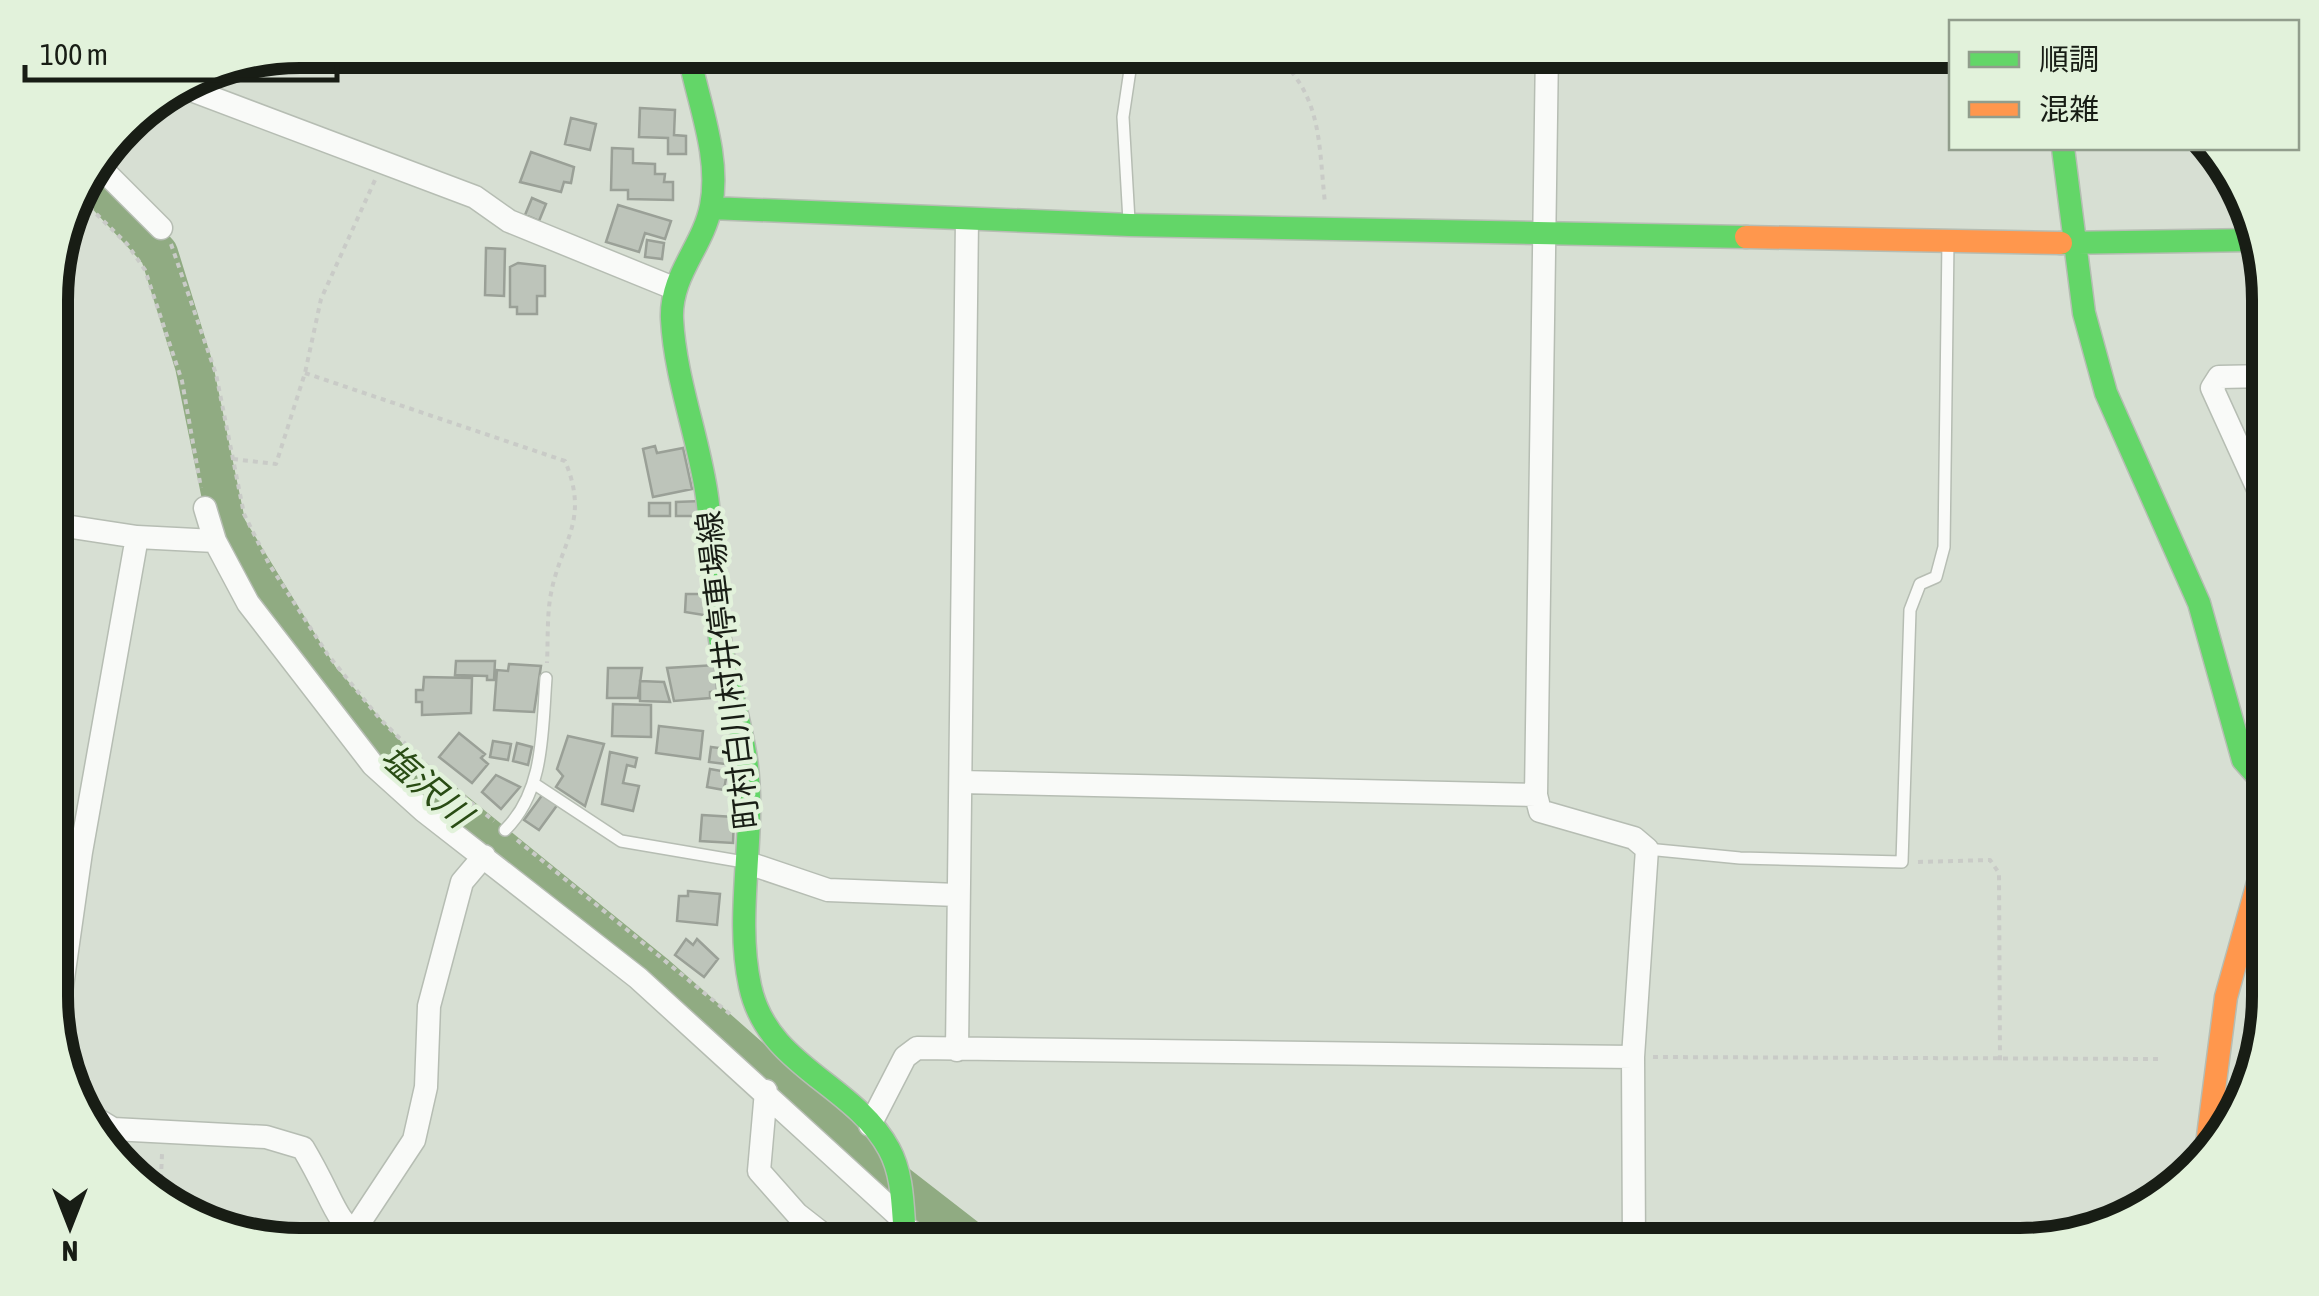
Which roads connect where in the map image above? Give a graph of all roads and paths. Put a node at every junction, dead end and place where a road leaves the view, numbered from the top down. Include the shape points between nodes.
1 (692, 68) edge
2 (1131, 68) edge
3 (1288, 68) edge
4 (1546, 68) edge
5 (195, 92) edge
6 (2063, 150) edge
7 (383, 162) junction
8 (106, 173) edge
9 (87, 205) edge
10 (711, 208) junction
11 (967, 220) junction
12 (1130, 225) junction
13 (161, 228) joint
14 (1328, 228) junction
15 (1541, 230) junction
16 (2243, 240) edge
17 (1948, 241) junction
18 (2072, 243) junction
19 (671, 287) junction
20 (306, 374) junction
21 (2251, 376) edge
22 (233, 459) junction
23 (2251, 474) edge
24 (205, 508) joint
25 (68, 526) edge
26 (136, 537) junction
27 (215, 541) junction
28 (546, 678) joint
29 (2251, 769) edge
30 (961, 782) junction
31 (533, 783) junction
32 (1536, 795) junction
33 (505, 830) junction
34 (1647, 849) junction
35 (484, 856) junction
36 (1902, 862) junction
37 (748, 863) junction
38 (2251, 893) edge
39 (957, 895) junction
40 (68, 944) edge
41 (732, 1015) dead end
42 (957, 1050) junction
43 (1633, 1057) junction
44 (2158, 1059) dead end
45 (2000, 1061) junction
46 (766, 1091) junction
47 (107, 1125) edge
48 (870, 1125) junction
49 (2209, 1130) edge
50 (162, 1134) junction
51 (161, 1183) edge
52 (901, 1214) junction
53 (347, 1228) edge
54 (356, 1228) edge
55 (815, 1228) edge
56 (903, 1228) edge
57 (918, 1228) edge
58 (1634, 1228) edge

1 - 10 street via 709,154
2 - 12 lane via 1122,117
3 - 14 path via 1314,105
4 - 15 street
5 - 7 street
6 - 18 street
7 - 19 street via 475,197 570,249
7 - 20 path via 320,299
8 - 13 street
9 - 24 path via 145,270 182,381
10 - 11 street
10 - 19 street
11 - 12 street
11 - 30 street
12 - 14 street
13 - 22 path via 179,256 216,374
14 - 15 street
15 - 17 street
15 - 32 street
16 - 18 street
17 - 18 street
17 - 36 lane via 1944,546 1936,577 1920,584 1910,610
18 - 29 street via 2106,393 2199,602
19 - 37 street, 町村白川村井停車場線 via 679,370 708,503 721,649 746,757
20 - 22 path via 276,464
20 - 28 path via 565,461 576,486 576,518 551,596
21 - 23 street via 2220,376 2212,388
22 - 33 path via 244,514 328,654 380,719
24 - 27 street
25 - 26 street
26 - 27 street
26 - 40 street
27 - 35 street via 248,603 373,764
28 - 31 lane via 544,741
30 - 32 street
30 - 39 street
31 - 33 lane
31 - 37 lane via 620,841
32 - 34 street via 1540,811 1634,838
33 - 41 path
34 - 36 lane
34 - 43 street
35 - 46 street
35 - 54 street via 462,882 430,1006 426,1087 414,1140
36 - 45 path via 1990,860 1998,872
37 - 39 street via 828,890
37 - 48 street, 町村白川村井停車場線 via 749,984 765,1031
38 - 49 street via 2221,1022
39 - 42 street
42 - 43 street
42 - 48 street via 918,1048 905,1057
43 - 45 path
43 - 58 street
44 - 45 path
46 - 52 street
46 - 55 street via 758,1171
47 - 50 street
48 - 52 street, 町村白川村井停車場線 via 894,1162
50 - 51 path
50 - 53 street via 266,1137 302,1148
52 - 56 street, 町村白川村井停車場線
52 - 57 lane

